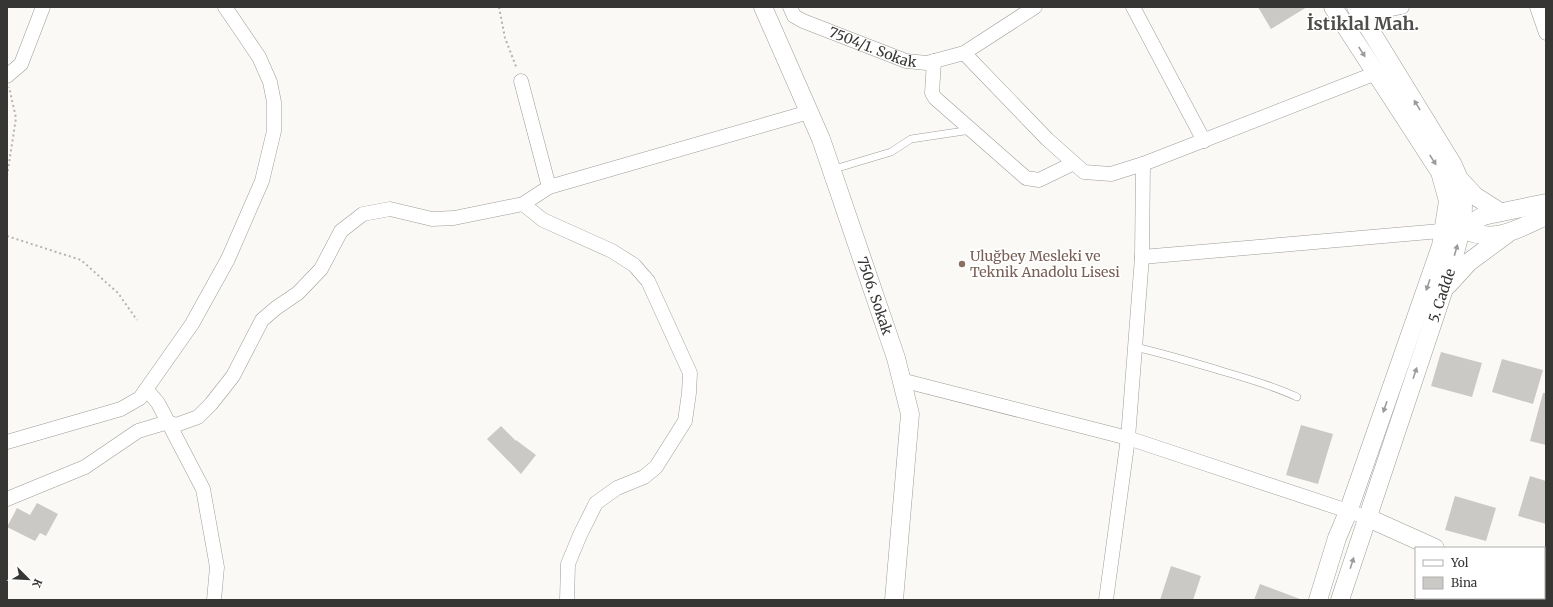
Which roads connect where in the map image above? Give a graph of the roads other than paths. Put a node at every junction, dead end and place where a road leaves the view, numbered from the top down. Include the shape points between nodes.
1 (43, 7) edge
2 (225, 7) edge
3 (763, 7) edge
4 (790, 7) edge
5 (1035, 7) edge
6 (1133, 7) edge
7 (1333, 7) edge
8 (1402, 7) edge
9 (1537, 7) edge
10 (1359, 11) edge
11 (1546, 32) edge
12 (964, 53) junction
13 (934, 61) junction
14 (1394, 66) junction
15 (1376, 74) junction
16 (7, 76) edge
17 (522, 81) road end
18 (809, 112) junction
19 (972, 130) junction
20 (1204, 141) junction
21 (1074, 163) junction
22 (1143, 164) junction
23 (831, 170) junction
24 (1460, 180) junction
25 (549, 187) junction
26 (1546, 203) edge
27 (523, 204) junction
28 (1500, 212) junction
29 (1546, 216) edge
30 (1462, 229) junction
31 (1444, 230) junction
32 (1509, 233) junction
33 (1142, 257) junction
34 (1444, 290) junction
35 (1135, 347) junction
36 (901, 380) junction
37 (147, 390) junction
38 (1297, 397) dead end
39 (163, 413) junction
40 (1128, 438) junction
41 (7, 442) edge
42 (7, 499) edge
43 (1348, 512) junction
44 (1366, 517) junction
45 (1433, 547) edge
46 (214, 600) edge
47 (566, 600) edge
48 (894, 600) edge
49 (1106, 600) edge
50 (1318, 600) edge
51 (1340, 600) edge

1 - 16 street via 21,64
2 - 37 street via 259,57 270,82 274,102 274,131 270,154 262,181 228,259 192,324
3 - 18 street, 7506. Sokak
4 - 13 street, 7504/1. Sokak via 794,16 803,21 906,62
5 - 12 street, 7504/1. Sokak
6 - 20 street
7 -> 15 street
8 - 10 street
9 - 11 street
10 - 14 street, 5. Cadde
12 - 13 street, 7504/1. Sokak
12 - 21 street via 1047,139
13 - 19 street via 932,93
14 - 15 street
24 -> 14 street, 5. Cadde
15 - 20 street
15 -> 31 street via 1440,172 1448,201
17 - 25 street
18 - 23 street, 7506. Sokak
18 - 25 street
19 - 21 street via 1031,180 1046,178
19 - 23 lane via 911,138 891,152
20 - 22 street
21 - 22 street via 1084,172 1111,174
22 - 33 street
23 - 36 street, 7506. Sokak via 896,358
24 - 28 street via 1475,196
24 - 30 street, 5. Cadde via 1463,200
25 - 27 street
26 - 28 street
27 - 39 street via 454,218 432,219 390,209 363,214 341,231 321,269 298,294 262,320 233,376 198,417 176,425
27 - 47 street via 543,220 612,251 634,265 648,281 690,373 690,393 685,421 656,467 644,477 617,488 596,503 568,564
28 - 30 street via 1483,216
29 - 32 street
30 - 31 street
30 - 32 street via 1473,234 1494,237
34 -> 30 street, 5. Cadde
31 - 33 street
31 -> 43 street via 1441,246
32 - 34 street via 1469,262
33 - 35 street
44 -> 34 street, 5. Cadde
35 - 38 lane via 1280,389
35 - 40 street
36 - 40 street
36 - 48 street, 7506. Sokak via 910,414
37 - 39 street
37 - 41 street via 140,398 122,409
39 - 42 street via 85,467
39 - 46 street via 203,489 217,567
40 - 43 street
40 - 49 street
43 - 44 street
43 - 50 street via 1337,538
44 - 45 street
51 -> 44 street, 5. Cadde

